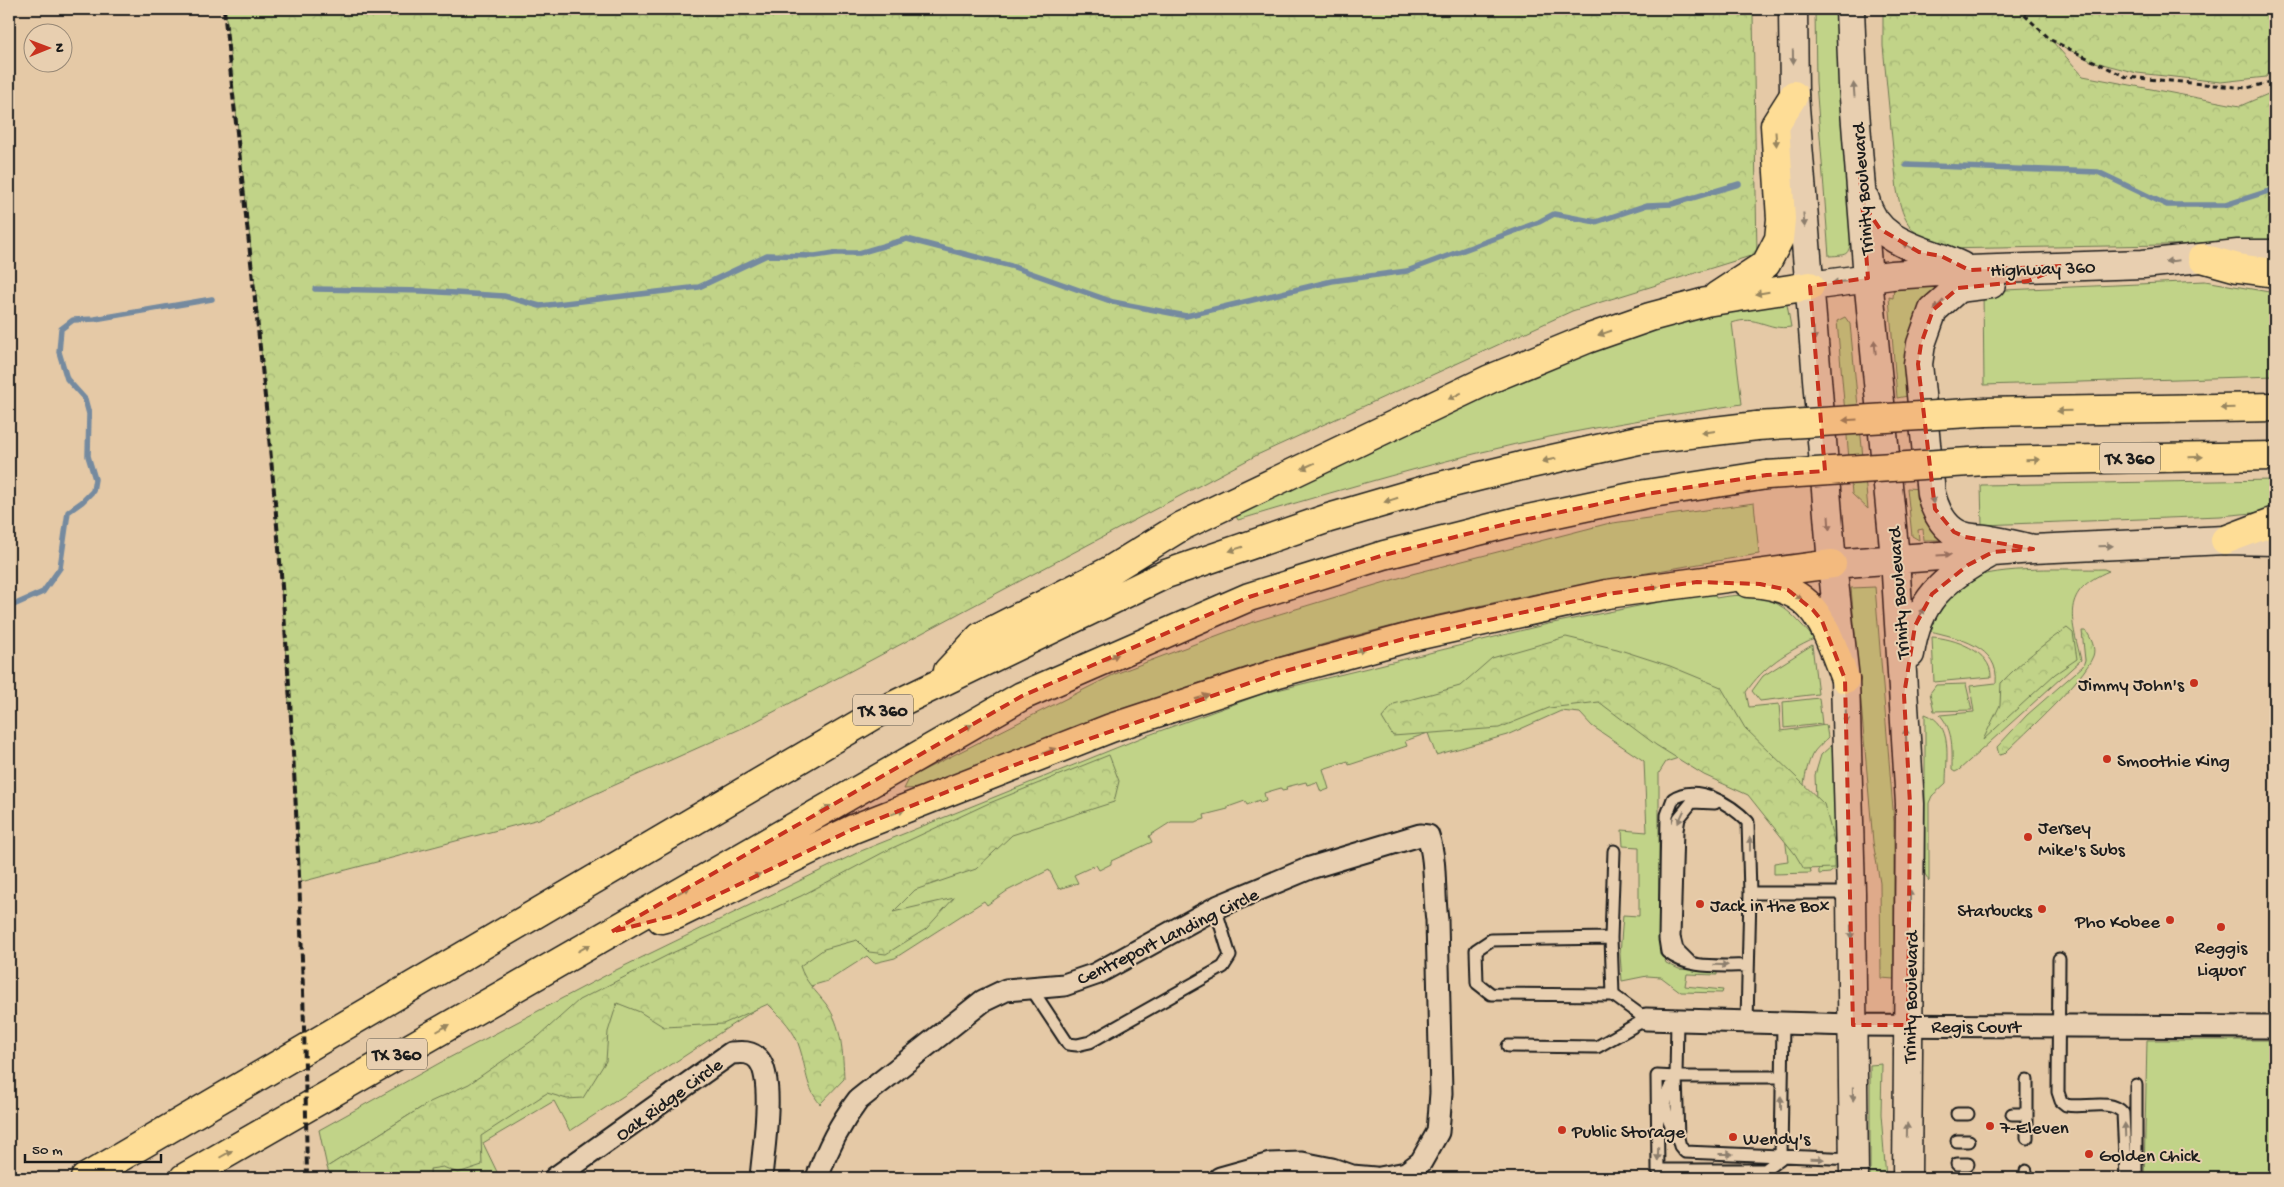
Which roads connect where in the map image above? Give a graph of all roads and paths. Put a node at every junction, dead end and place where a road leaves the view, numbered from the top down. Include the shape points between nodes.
1 (1793, 9) edge
2 (1850, 9) edge
3 (2018, 9) edge
4 (2275, 81) edge
5 (1794, 96) junction
6 (1860, 175) junction
7 (2275, 254) edge
8 (2202, 258) junction
9 (2064, 266) junction
10 (1970, 270) junction
11 (2275, 273) edge
12 (1868, 278) junction
13 (1810, 286) junction
14 (1706, 302) junction
15 (2275, 407) edge
16 (2275, 456) edge
17 (2275, 521) edge
18 (2225, 540) junction
19 (2275, 541) edge
20 (2034, 549) junction
21 (1993, 552) junction
22 (1895, 558) junction
23 (1832, 564) junction
24 (1697, 582) junction
25 (1845, 679) junction
26 (938, 682) junction
27 (1904, 695) junction
28 (1614, 851) dead end
29 (1750, 893) junction
30 (1851, 893) junction
31 (1215, 907) junction
32 (611, 932) junction
33 (1611, 938) junction
34 (2059, 959) dead end
35 (1748, 966) junction
36 (1031, 988) junction
37 (1613, 995) junction
38 (1646, 1019) junction
39 (1677, 1020) junction
40 (1747, 1022) junction
41 (1783, 1023) junction
42 (1852, 1025) junction
43 (1908, 1025) junction
44 (2058, 1026) junction
45 (2275, 1027) edge
46 (1508, 1046) dead end
47 (1676, 1076) junction
48 (1781, 1076) junction
49 (2027, 1080) dead end
50 (2136, 1085) dead end
51 (2012, 1114) dead end
52 (2027, 1114) junction
53 (2027, 1138) dead end
54 (1780, 1158) junction
55 (1854, 1169) edge
56 (85, 1178) edge
57 (184, 1178) edge
58 (555, 1178) edge
59 (761, 1178) edge
60 (817, 1178) edge
61 (1220, 1178) edge
62 (1375, 1178) edge
63 (1380, 1178) edge
64 (1907, 1178) edge
65 (2126, 1178) edge
66 (2136, 1178) edge

1 -> 5 main road
6 -> 2 main road, Trinity Boulevard
3 - 4 path via 2051,40 2126,77 2247,88
5 -> 13 main road
5 -> 14 highway via 1775,126 1781,219 1779,239 1766,264
10 -> 6 main road via 1941,256 1919,252 1880,229 1867,210
6 - 12 main road, Trinity Boulevard
7 - 8 main road, Highway 360
8 -> 9 main road, Highway 360 via 2142,264
8 - 11 highway via 2238,268
9 - 10 main road, Highway 360
9 -> 20 main road via 2047,276 2028,281 1958,288 1934,310 1921,344 1918,364 1935,509 1954,532 1965,537
10 - 12 main road, Highway 360
12 -> 13 main road, Highway 360
22 -> 12 main road, Trinity Boulevard
13 -> 14 highway
13 -> 23 main road
14 -> 26 highway via 1587,339 1490,379 1182,526 1109,572 980,637
15 -> 26 highway, TX 360, bridge via 1986,412 1757,426 1638,440 1432,488 1329,518 1166,574
32 -> 16 highway, TX 360, bridge via 1022,696 1249,597 1384,555 1514,522 1646,494 1767,475 1985,461
17 - 18 highway
18 - 19 main road
20 -> 18 main road
20 - 21 main road
22 -> 21 main road
27 -> 21 main road via 1913,636 1921,611 1946,581
22 - 23 main road
22 - 27 main road, Trinity Boulevard
23 - 24 highway
23 - 25 main road
24 -> 25 highway via 1760,584 1796,594 1822,621
32 -> 24 highway via 676,915 853,829 1020,762 1178,705 1411,637 1607,594
25 -> 30 main road
26 - 56 highway, TX 360 via 878,713
43 -> 27 main road, Trinity Boulevard via 1910,804
28 - 33 lane
29 - 30 lane
29 - 35 lane
29 -> 35 lane via 1750,828 1743,816 1704,793 1690,792 1673,799 1667,815 1667,952 1694,965
30 -> 42 main road
31 - 36 street, Centreport Landing Circle via 1096,974 1064,985
31 - 36 lane via 1230,956 1223,967 1090,1042 1068,1044
31 - 63 street, Centreport Landing Circle via 1310,868 1420,835 1428,836 1432,849 1437,920 1441,1093 1438,1132 1421,1162 1406,1173
57 -> 32 highway, TX 360
33 - 37 lane
33 - 37 lane via 1491,940 1476,950 1476,966 1477,983 1491,994
34 - 44 lane
35 - 40 lane
36 - 60 street, Centreport Landing Circle via 1006,990 983,1001 858,1100 828,1147
37 - 38 lane
38 - 39 street, Regis Court
38 - 46 lane via 1597,1047
39 - 40 street, Regis Court
39 - 47 lane
40 - 41 street, Regis Court
41 - 42 street, Regis Court
41 - 48 lane
42 - 43 street, Regis Court
42 -> 55 main road
43 - 44 street, Regis Court
64 -> 43 main road, Trinity Boulevard
44 - 45 street, Regis Court
65 -> 44 lane via 2123,1113 2119,1108 2066,1105 2061,1101 2057,1082
47 - 48 lane
47 -> 54 lane via 1680,1146 1691,1154 1767,1154
47 -> 54 lane via 1657,1076 1658,1170 1765,1170
54 -> 48 lane
49 - 52 lane
50 - 66 lane
51 - 52 lane
52 - 53 lane
54 -> 55 lane
58 - 59 street, Oak Ridge Circle via 731,1053 746,1052 759,1059 767,1078
61 - 62 street via 1270,1164 1302,1164

